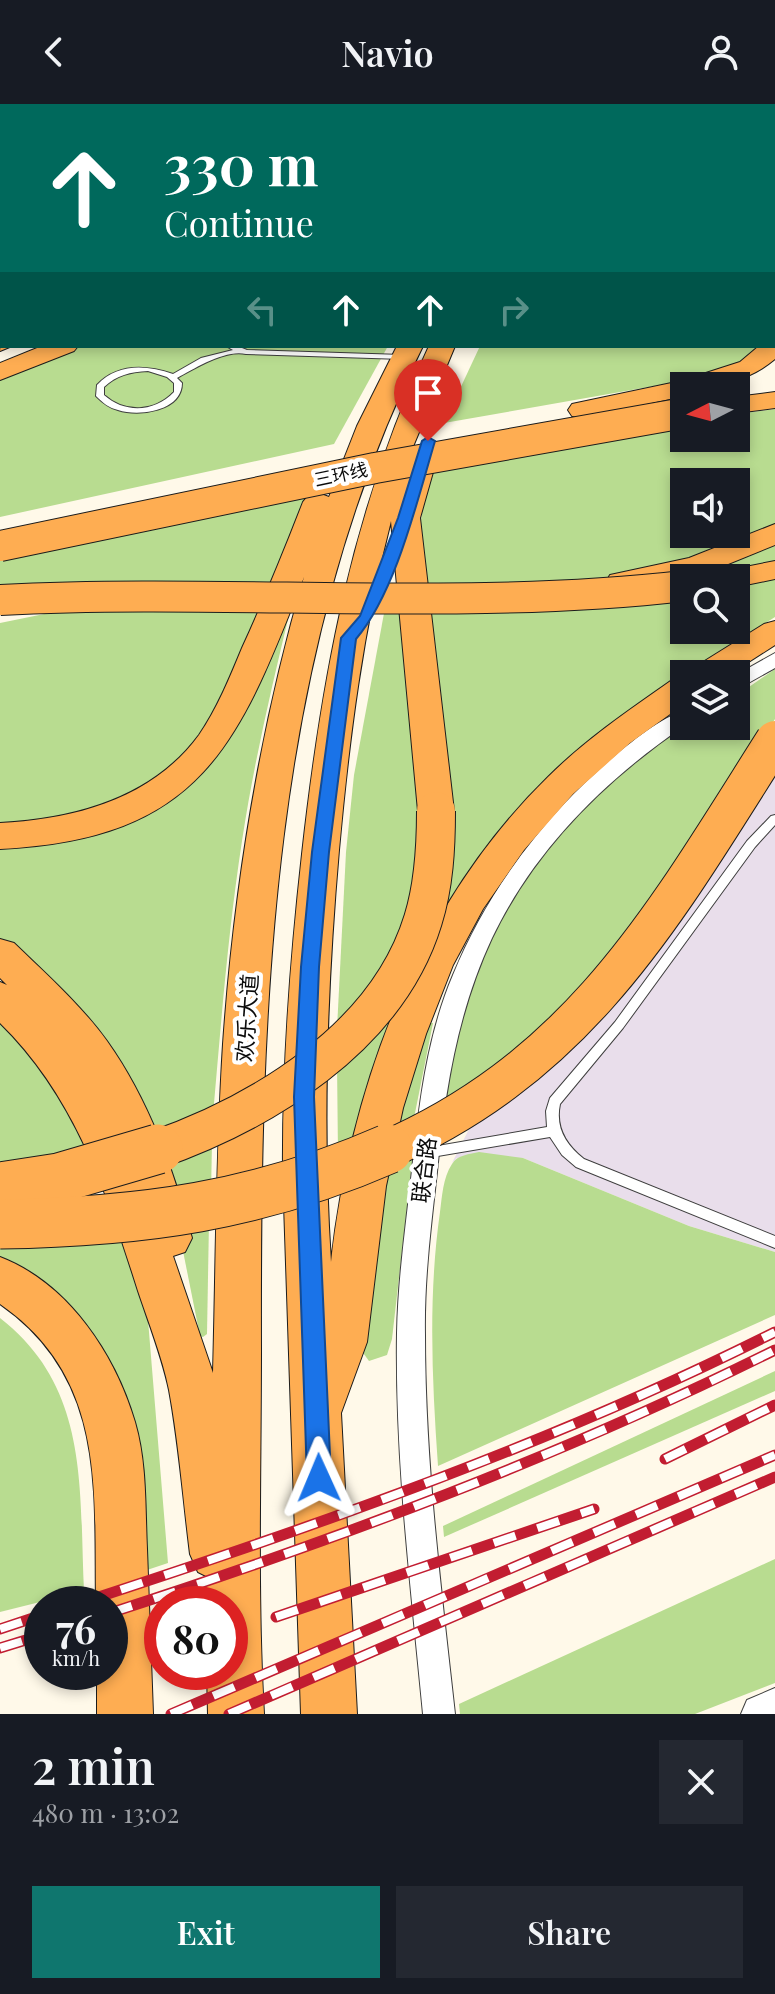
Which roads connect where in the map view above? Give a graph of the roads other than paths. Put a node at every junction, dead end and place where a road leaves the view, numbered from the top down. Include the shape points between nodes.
1 (60, 348) edge
2 (234, 348) edge
3 (441, 348) edge
4 (466, 348) edge
5 (772, 348) edge
6 (407, 352) edge
7 (0, 372) edge
8 (736, 372) edge
9 (173, 377) junction
10 (775, 384) edge
11 (750, 387) edge
12 (670, 391) edge
13 (381, 398) junction
14 (670, 398) edge
15 (775, 400) edge
16 (750, 403) edge
17 (582, 410) junction
18 (670, 415) edge
19 (405, 518) junction
20 (0, 526) edge
21 (775, 533) edge
22 (0, 546) edge
23 (775, 570) edge
24 (750, 575) edge
25 (670, 587) edge
26 (136, 598) junction
27 (431, 599) junction
28 (0, 600) edge
29 (0, 616) edge
30 (775, 631) edge
31 (348, 638) junction
32 (775, 659) edge
33 (729, 660) edge
34 (750, 675) edge
35 (670, 698) edge
36 (670, 727) edge
37 (775, 740) edge
38 (775, 819) edge
39 (0, 836) edge
40 (0, 954) edge
41 (0, 998) edge
42 (555, 1131) junction
43 (426, 1153) junction
44 (0, 1187) edge
45 (0, 1224) edge
46 (775, 1242) edge
47 (0, 1278) edge
48 (192, 1384) junction
49 (317, 1417) junction
50 (220, 1586) edge
51 (235, 1586) edge
52 (773, 1712) edge
53 (125, 1714) edge
54 (329, 1714) edge
55 (439, 1714) edge
56 (761, 1714) edge

1 - 7 highway
2 - 6 lane
2 - 9 lane
3 - 31 highway via 391,468
4 - 19 highway via 445,393
5 - 8 highway
6 - 13 highway, 欢乐大道
9 - 9 lane via 148,369 122,372 103,383 100,396 121,409 157,408 178,392
10 - 11 highway
12 - 17 highway
13 - 39 highway via 353,434 318,502 232,706 194,764 150,798 89,824
13 - 51 highway, 欢乐大道 via 348,481 303,636 281,742 256,914 243,1090
14 - 17 highway, 三环线
15 - 16 highway
17 - 20 highway, 三环线
18 - 22 highway, 三环线, bridge via 404,462
19 - 31 highway via 367,617
19 - 44 highway, bridge via 436,854 417,937 403,965 370,1012 319,1061 253,1107 165,1149 72,1177
21 - 27 highway, bridge via 706,563 630,581
23 - 24 highway
25 - 27 highway, bridge via 577,597
26 - 27 highway, bridge
26 - 28 highway, bridge
26 - 29 highway, bridge
30 - 33 highway
31 - 49 highway via 319,866 304,1097
32 - 34 street
35 - 49 highway via 614,738 544,803 482,879 413,1007 377,1122 343,1342
36 - 43 street, 联合路 via 595,784 546,837 505,894 476,947 454,1004
37 - 45 highway, bridge via 668,906 612,981 511,1079 449,1121 380,1154 253,1199 127,1220
38 - 42 lane via 741,856 619,1025 554,1102
40 - 48 highway via 92,1052 135,1131 173,1252
41 - 48 highway via 45,1044 109,1145
42 - 43 lane
42 - 46 lane via 563,1149 580,1163
43 - 55 street, 联合路 via 411,1333
47 - 53 highway via 38,1304 66,1336 100,1392 113,1431
48 - 50 highway
49 - 54 highway
52 - 56 street

